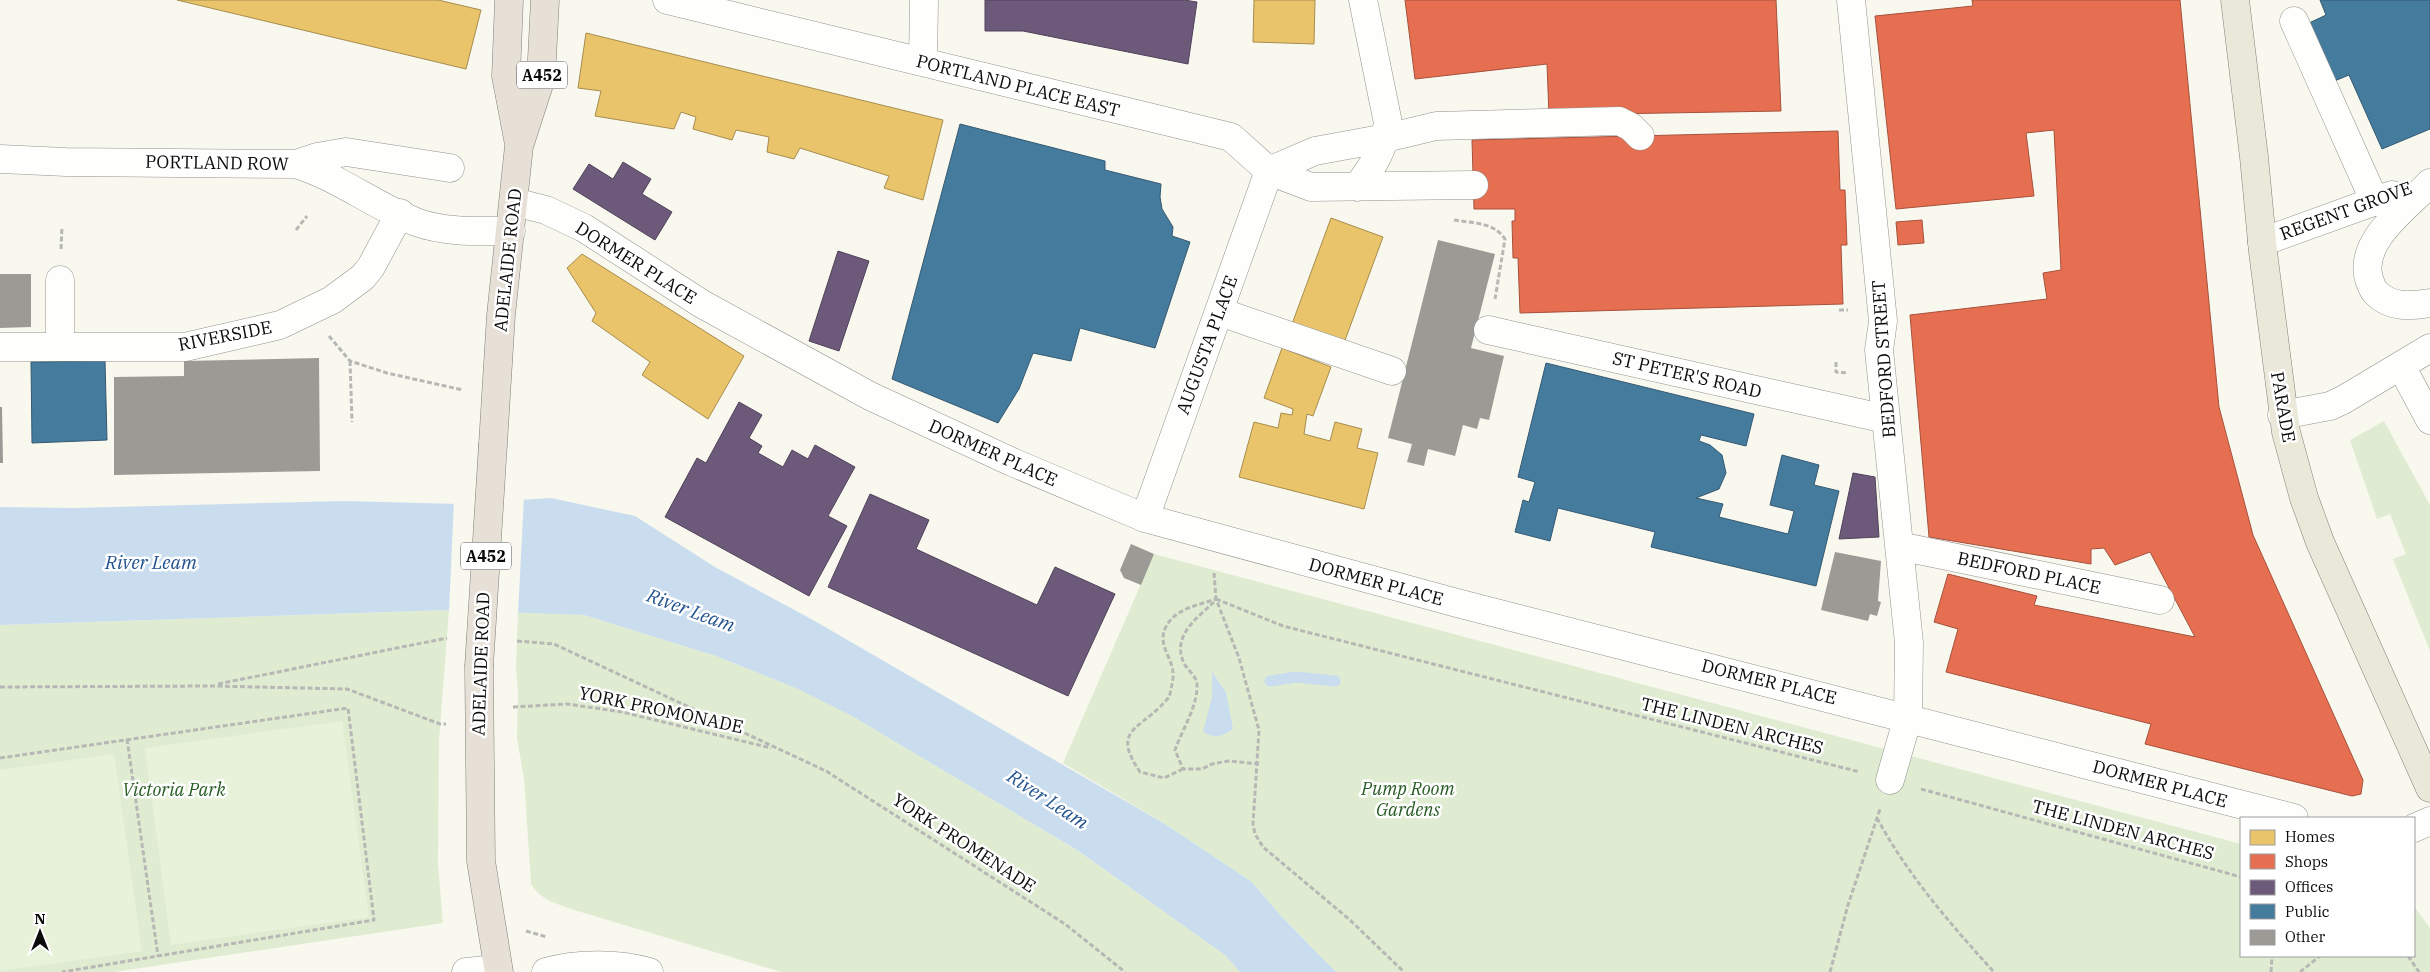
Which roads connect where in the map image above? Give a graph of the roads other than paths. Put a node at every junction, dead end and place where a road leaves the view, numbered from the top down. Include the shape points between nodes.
1 (509, 0) edge
2 (545, 0) edge
3 (667, 0) edge
4 (924, 0) edge
5 (1363, 0) edge
6 (1851, 0) edge
7 (2235, 0) edge
8 (2294, 21) dead end
9 (923, 62) junction
10 (1640, 136) dead end
11 (1386, 138) junction
12 (519, 146) junction
13 (0, 159) edge
14 (296, 164) junction
15 (450, 168) dead end
16 (1268, 171) junction
17 (2430, 179) edge
18 (2430, 183) edge
19 (1474, 185) dead end
20 (1357, 186) junction
21 (514, 202) junction
22 (2375, 202) junction
23 (400, 214) junction
24 (511, 231) junction
25 (2262, 242) junction
26 (60, 280) dead end
27 (2430, 303) edge
28 (1220, 312) junction
29 (1488, 330) dead end
30 (0, 347) edge
31 (60, 347) junction
32 (2430, 348) edge
33 (2401, 366) junction
34 (1392, 371) dead end
35 (2282, 415) junction
36 (1886, 419) junction
37 (2430, 420) edge
38 (1145, 518) junction
39 (1899, 546) junction
40 (2160, 600) dead end
41 (1908, 717) junction
42 (1890, 780) road end
43 (2430, 788) edge
44 (2290, 817) edge
45 (2430, 821) edge
46 (2415, 828) edge
47 (499, 970) edge
48 (551, 971) edge
49 (466, 972) edge
50 (649, 972) edge

1 - 12 highway, ADELAIDE ROAD / A452 via 506,76
2 - 12 highway, ADELAIDE ROAD / A452 via 541,78
3 - 9 street, PORTLAND PLACE EAST
4 - 9 street
5 - 11 street via 1388,122
6 - 36 street, BEDFORD STREET via 1883,321 1879,350
7 - 25 main road, PARADE
8 - 22 street
9 - 16 street, PORTLAND PLACE EAST via 1232,137
10 - 11 street via 1619,121 1544,122 1516,108 1491,108 1478,124 1436,126
11 - 16 street via 1315,151
11 - 20 street via 1373,167
12 - 21 highway, ADELAIDE ROAD / A452
13 - 14 street, PORTLAND ROW
14 - 15 street via 346,152
14 - 23 street, PORTLAND ROW via 321,173
16 - 20 street, PORTLAND PLACE EAST via 1311,187
16 - 28 street, AUGUSTA PLACE
17 - 22 street, REGENT GROVE
18 - 27 street, REGENT GROVE via 2389,222 2368,260 2373,291 2390,303 2401,306
19 - 20 street, PORTLAND PLACE EAST
21 - 24 highway, ADELAIDE ROAD / A452
21 - 38 street, DORMER PLACE via 546,210 584,228 702,304 870,396 1035,473
22 - 25 street, REGENT GROVE
23 - 24 street, PORTLAND ROW via 416,222 443,228
23 - 31 street, RIVERSIDE via 371,267 362,277 310,313 258,331 185,347
24 - 47 highway, ADELAIDE ROAD / A452, bridge via 501,315 478,667 481,861
25 - 35 main road, PARADE
26 - 31 street
28 - 34 street
28 - 38 street, AUGUSTA PLACE
29 - 36 street, ST PETER'S ROAD
30 - 31 street, RIVERSIDE
32 - 33 street
33 - 35 street via 2336,403
33 - 37 street
35 - 43 main road, PARADE via 2296,474 2320,542
36 - 39 street, BEDFORD STREET
38 - 41 street, DORMER PLACE via 1440,599
39 - 40 street, BEDFORD PLACE
39 - 41 street, BEDFORD STREET via 1909,643
41 - 42 street, BEDFORD STREET
41 - 44 street, DORMER PLACE
45 - 46 street
47 - 49 street
48 - 50 street via 568,966 635,968

